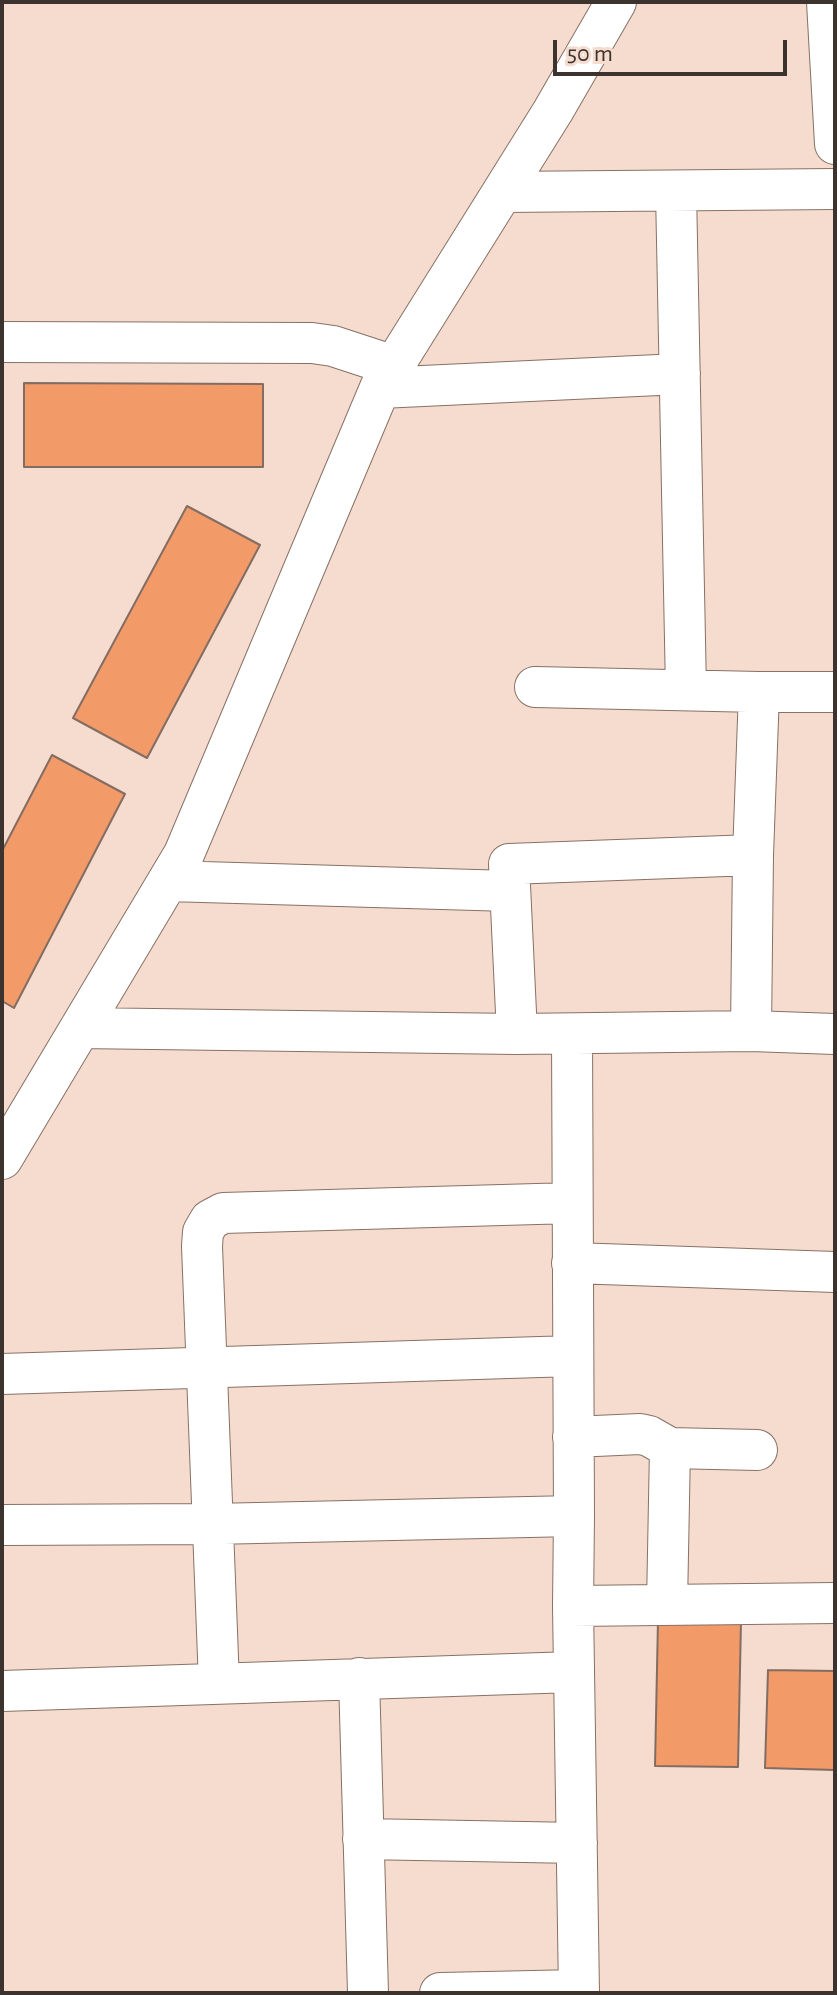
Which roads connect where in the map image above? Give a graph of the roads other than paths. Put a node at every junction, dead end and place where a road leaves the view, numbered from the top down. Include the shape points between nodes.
1 (616, 2) edge
2 (827, 2) edge
3 (835, 144) edge
4 (835, 189) edge
5 (676, 191) junction
6 (503, 192) junction
7 (2, 342) edge
8 (680, 374) junction
9 (387, 377) junction
10 (535, 687) dead end
11 (686, 690) junction
12 (759, 692) junction
13 (835, 692) edge
14 (753, 855) junction
15 (168, 881) junction
16 (510, 891) junction
17 (80, 1028) junction
18 (751, 1031) junction
19 (517, 1034) junction
20 (572, 1034) junction
21 (835, 1034) edge
22 (2, 1159) edge
23 (572, 1203) junction
24 (572, 1263) junction
25 (835, 1272) edge
26 (572, 1356) junction
27 (206, 1367) junction
28 (2, 1374) edge
29 (573, 1437) junction
30 (670, 1448) junction
31 (757, 1450) dead end
32 (574, 1516) junction
33 (212, 1524) junction
34 (2, 1525) edge
35 (835, 1603) edge
36 (667, 1605) junction
37 (573, 1606) junction
38 (573, 1672) junction
39 (359, 1678) junction
40 (219, 1683) junction
41 (2, 1691) edge
42 (363, 1839) junction
43 (577, 1843) junction
44 (579, 1991) edge
45 (368, 1993) edge
46 (440, 1993) edge

1 - 6 street
2 - 3 street
4 - 5 street
5 - 6 street
5 - 8 street
6 - 9 street
7 - 9 street via 312,343 333,346
8 - 9 street
8 - 11 street
9 - 15 street
10 - 11 street
11 - 12 street
12 - 13 street
12 - 14 street
14 - 16 street via 509,864
14 - 18 street
15 - 16 street
15 - 17 street
16 - 19 street
17 - 19 street
17 - 22 street
18 - 20 street
18 - 21 street
19 - 20 street
20 - 23 street
23 - 24 street
23 - 27 street via 223,1213 203,1232
24 - 25 street
24 - 26 street
26 - 27 street
26 - 29 street
27 - 28 street
27 - 33 street
29 - 30 street via 640,1434
29 - 32 street
30 - 31 street
30 - 36 street
32 - 33 street
32 - 37 street
33 - 34 street
33 - 40 street
35 - 36 street
36 - 37 street
37 - 38 street
38 - 39 street
38 - 43 street
39 - 40 street
39 - 42 street
40 - 41 street
42 - 43 street
42 - 45 street
43 - 44 street
44 - 46 street

